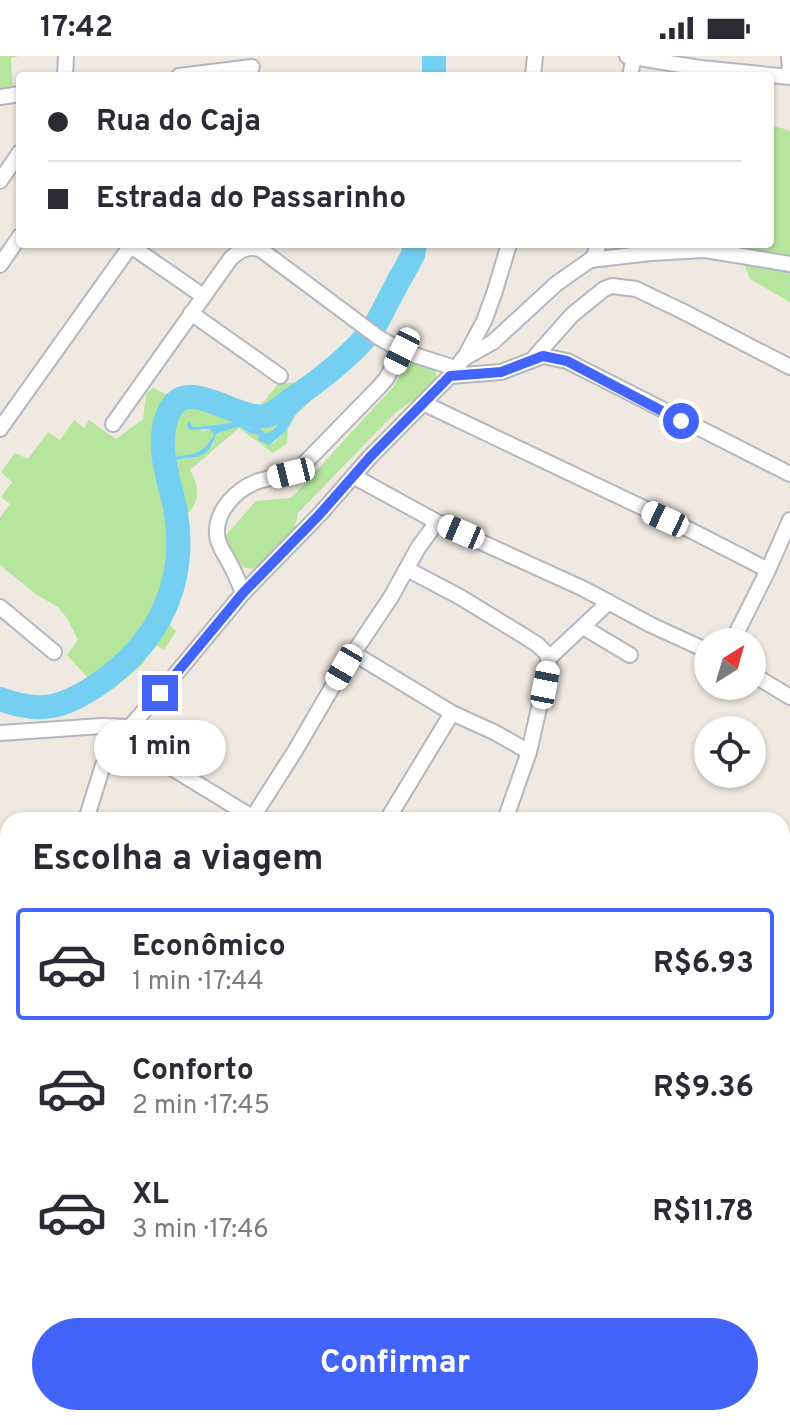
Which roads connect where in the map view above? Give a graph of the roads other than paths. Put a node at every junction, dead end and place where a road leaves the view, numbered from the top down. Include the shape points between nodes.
1 (627, 56) edge
2 (789, 56) edge
3 (634, 57) edge
4 (252, 66) edge
5 (790, 70) edge
6 (208, 72) edge
7 (740, 72) edge
8 (16, 158) edge
9 (0, 181) edge
10 (16, 242) edge
11 (130, 248) edge
12 (136, 248) edge
13 (246, 248) edge
14 (256, 248) edge
15 (508, 248) edge
16 (597, 248) edge
17 (694, 248) edge
18 (707, 248) edge
19 (590, 260) junction
20 (790, 264) edge
21 (0, 265) edge
22 (203, 296) junction
23 (191, 313) junction
24 (402, 351) junction
25 (533, 359) junction
26 (790, 367) edge
27 (456, 368) junction
28 (280, 376) dead end
29 (423, 403) junction
30 (2, 421) edge
31 (113, 424) dead end
32 (790, 474) edge
33 (353, 476) junction
34 (790, 520) edge
35 (437, 522) junction
36 (231, 566) junction
37 (407, 569) junction
38 (768, 570) junction
39 (262, 573) junction
40 (243, 593) junction
41 (609, 602) junction
42 (0, 607) edge
43 (583, 627) junction
44 (739, 628) edge
45 (694, 645) edge
46 (54, 652) dead end
47 (353, 653) junction
48 (630, 655) dead end
49 (548, 659) junction
50 (766, 682) edge
51 (790, 697) edge
52 (452, 713) junction
53 (125, 732) junction
54 (0, 733) edge
55 (529, 752) junction
56 (88, 812) edge
57 (241, 812) edge
58 (256, 812) edge
59 (392, 812) edge
60 (508, 812) edge

1 - 3 street
2 - 5 street
3 - 7 street
4 - 6 street
8 - 9 street
10 - 21 street
11 - 30 street
12 - 22 street
13 - 22 street via 231,258
14 - 24 street
15 - 27 street via 489,308
16 - 19 street
17 - 19 street
18 - 20 street
19 - 27 street
22 - 23 street
23 - 28 street
23 - 31 street
24 - 27 street
24 - 36 street via 386,379 303,465 244,488 230,499 217,535
25 - 26 street via 572,315 612,286 636,289
25 - 27 street via 501,372
25 - 32 street via 567,361
27 - 29 street
29 - 33 street
29 - 38 street
33 - 35 street
33 - 39 street
34 - 38 street
35 - 37 street
35 - 41 street
36 - 39 street
36 - 40 street
37 - 47 street
37 - 49 street via 538,645
38 - 44 street
39 - 40 street
40 - 53 street
41 - 43 street
41 - 45 street
42 - 46 street
43 - 48 street
43 - 49 street
47 - 52 street
47 - 58 street
49 - 55 street
50 - 51 street
52 - 55 street
52 - 59 street
53 - 54 street via 102,726
53 - 56 street via 103,765
53 - 57 street
55 - 60 street

